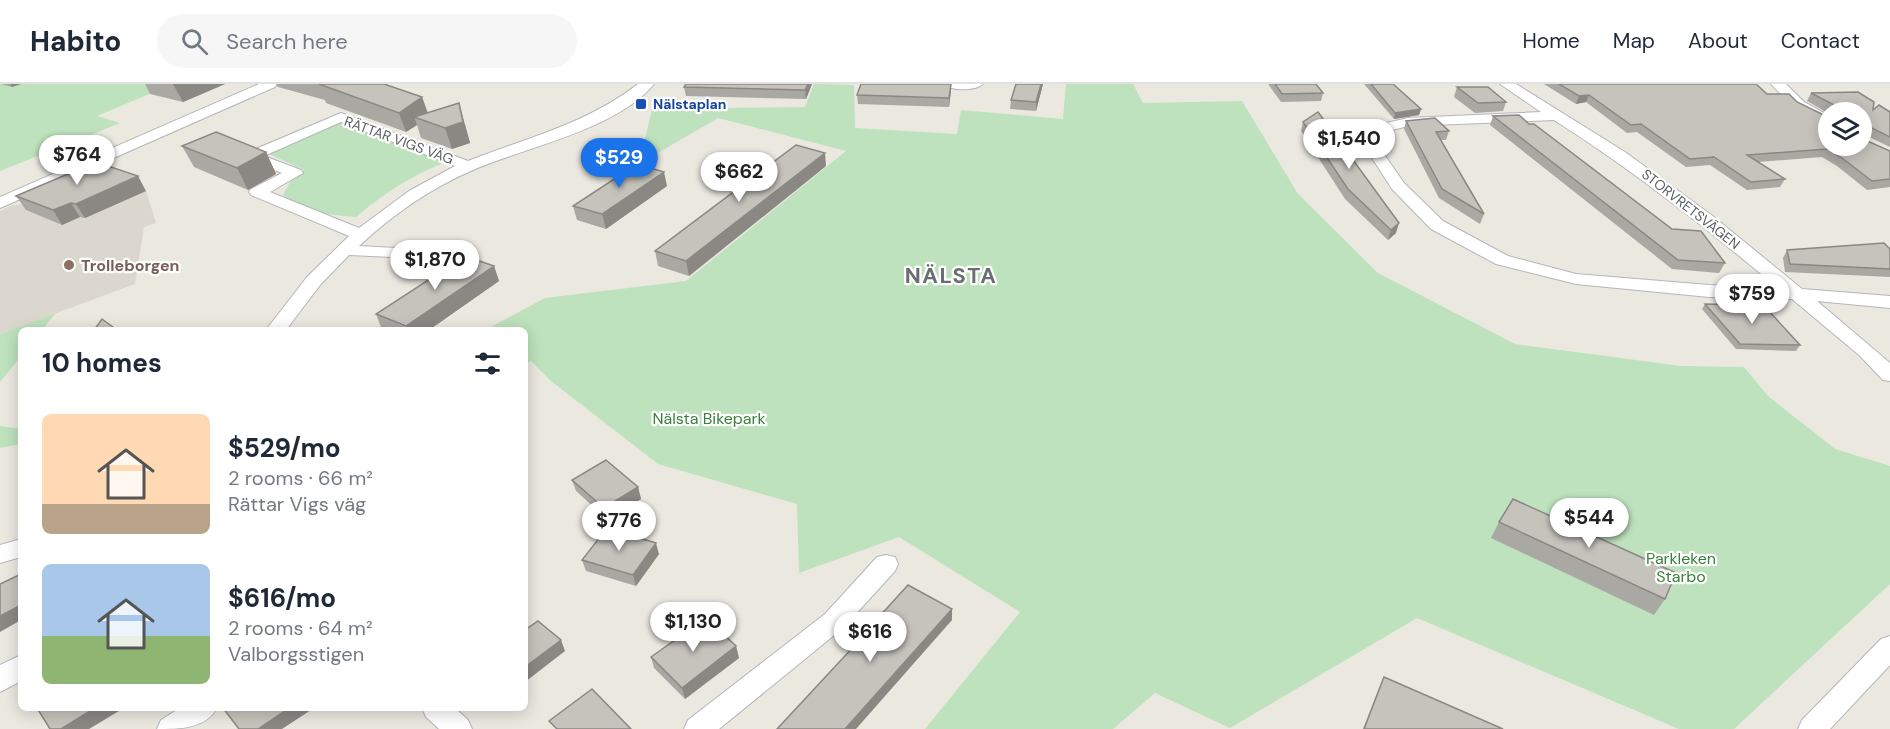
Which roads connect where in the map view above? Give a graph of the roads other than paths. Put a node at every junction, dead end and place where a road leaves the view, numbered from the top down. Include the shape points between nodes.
1 (270, 84) edge
2 (647, 84) edge
3 (950, 84) edge
4 (976, 84) edge
5 (1507, 84) edge
6 (1778, 84) edge
7 (1559, 115) junction
8 (1818, 116) edge
9 (468, 166) junction
10 (0, 203) edge
11 (361, 235) junction
12 (346, 250) junction
13 (452, 256) dead end
14 (1797, 294) junction
15 (1890, 302) edge
16 (278, 327) edge
17 (1890, 375) edge
18 (18, 549) edge
19 (0, 554) edge
20 (886, 564) dead end
21 (1890, 647) edge
22 (18, 668) edge
23 (0, 680) edge
24 (198, 711) edge
25 (439, 711) edge
26 (171, 729) edge
27 (458, 729) edge
28 (698, 729) edge
29 (1812, 729) edge

1 - 10 street
2 - 9 street, RÄTTAR VIGS VÄG via 612,110 564,132
3 - 4 street
5 - 7 street, STORVRETSVÄGEN
6 - 8 street via 1799,105
7 - 14 street, STORVRETSVÄGEN via 1708,221
7 - 14 street via 1399,123 1374,130 1370,144 1398,186 1437,225 1502,260 1576,279
9 - 11 street, RÄTTAR VIGS VÄG via 432,183
9 - 11 street, RÄTTAR VIGS VÄG via 342,117 251,156 295,173 257,192
11 - 12 street, RÄTTAR VIGS VÄG
12 - 13 street
12 - 16 street, RÄTTAR VIGS VÄG via 295,301
14 - 15 street
14 - 17 street, STORVRETSVÄGEN
18 - 19 street
20 - 28 street via 834,621
21 - 29 street
22 - 23 street
24 - 26 street
25 - 27 street

